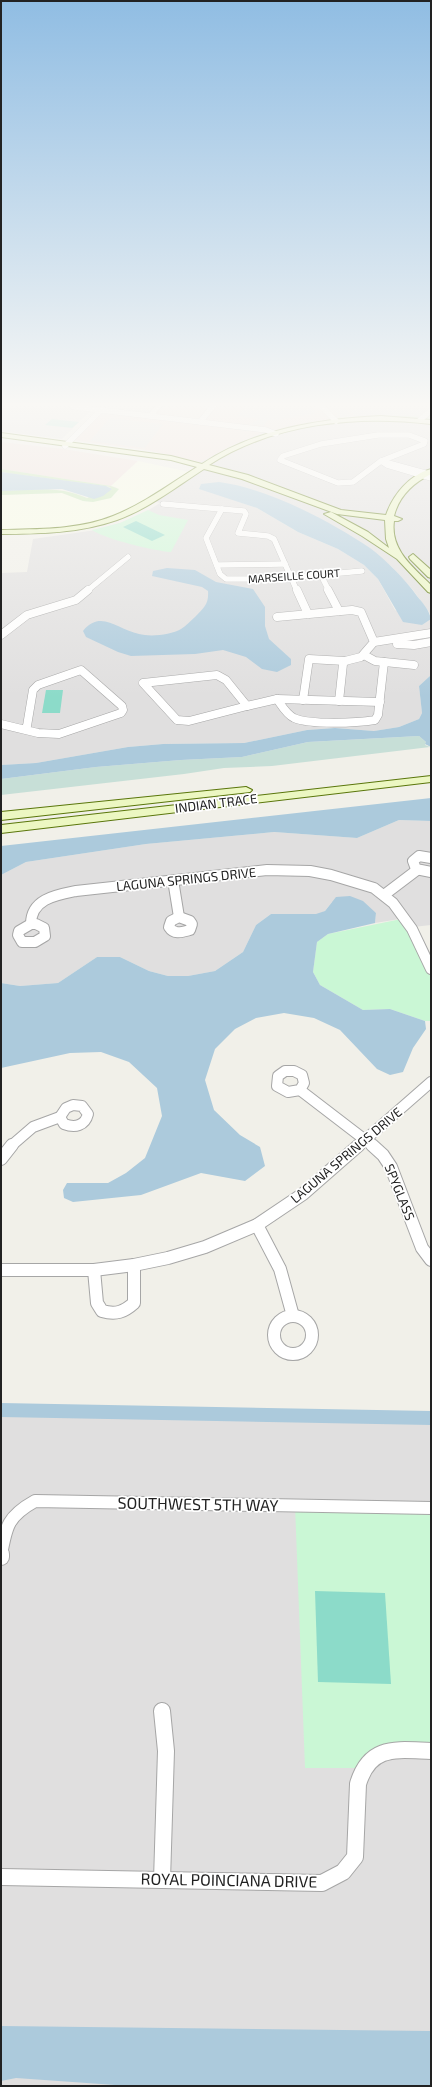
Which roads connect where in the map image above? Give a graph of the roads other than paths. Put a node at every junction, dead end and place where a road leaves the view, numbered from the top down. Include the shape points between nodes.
1 (145, 502) edge
2 (299, 502) edge
3 (315, 502) edge
4 (403, 502) edge
5 (393, 503) joint
6 (162, 504) dead end
7 (313, 508) junction
8 (222, 509) junction
9 (340, 512) junction
10 (392, 519) junction
11 (398, 528) dead end
12 (1, 532) edge
13 (406, 550) dead end
14 (128, 557) dead end
15 (404, 562) junction
16 (285, 564) junction
17 (217, 565) junction
18 (362, 571) dead end
19 (321, 575) junction
20 (431, 575) edge
21 (292, 578) junction
22 (431, 590) edge
23 (339, 611) junction
24 (308, 614) junction
25 (277, 617) dead end
26 (431, 633) edge
27 (1, 635) edge
28 (414, 636) junction
29 (374, 642) junction
30 (431, 642) edge
31 (421, 644) junction
32 (364, 655) junction
33 (345, 661) junction
34 (384, 662) junction
35 (414, 665) dead end
36 (277, 700) junction
37 (303, 700) junction
38 (339, 701) junction
39 (380, 702) junction
40 (248, 707) junction
41 (1, 724) edge
42 (24, 729) junction
43 (431, 770) edge
44 (431, 779) edge
45 (1, 816) edge
46 (1, 828) edge
47 (431, 858) edge
48 (417, 870) junction
49 (431, 872) edge
50 (173, 880) junction
51 (384, 894) junction
52 (179, 917) dead end
53 (31, 924) dead end
54 (431, 967) edge
55 (431, 1082) edge
56 (300, 1090) dead end
57 (60, 1117) dead end
58 (366, 1139) junction
59 (1, 1159) edge
60 (257, 1225) junction
61 (431, 1260) edge
62 (134, 1265) junction
63 (1, 1270) edge
64 (94, 1270) junction
65 (293, 1316) dead end
66 (431, 1508) edge
67 (1, 1557) edge
68 (162, 1711) dead end
69 (431, 1751) edge
70 (1, 1877) edge
71 (162, 1880) junction

1 - 12 street via 114,518 89,525 44,531
2 - 7 street
3 - 9 street
4 - 10 street
5 - 9 street via 374,511
5 - 10 street
6 - 8 street
7 - 10 street via 349,516
7 - 15 street via 365,534
8 - 16 street via 244,511 246,514 238,533 272,537
8 - 17 street via 206,538
9 - 10 street
10 - 11 street
10 - 15 street via 390,537
13 - 20 street
14 - 27 street via 76,600 27,614
15 - 22 street
16 - 17 street
16 - 21 street
17 - 21 street, MARSEILLE COURT via 220,574 226,579
18 - 19 street, MARSEILLE COURT
19 - 21 street, MARSEILLE COURT
19 - 23 street
21 - 24 street
23 - 24 street
23 - 29 street via 361,612
24 - 25 street
26 - 28 street
28 - 29 street
28 - 31 street
29 - 31 street
29 - 32 street
30 - 31 street
32 - 33 street
32 - 34 street via 375,662
33 - 37 street via 309,659
33 - 38 street
34 - 35 street
34 - 39 street
36 - 37 street
36 - 39 street via 289,715 299,720 375,720
36 - 40 street
37 - 38 street
38 - 39 street
40 - 40 street via 226,680 217,675 143,683 177,720 189,721
41 - 42 street
42 - 42 street via 59,734 122,713 123,710 122,706 81,670 44,682 33,690 27,726
43 - 45 street, INDIAN TRACE
44 - 46 street, INDIAN TRACE
47 - 48 street via 415,858 412,864
48 - 49 street
48 - 51 street
50 - 51 street, LAGUNA SPRINGS DRIVE via 253,871 309,871 336,875
50 - 52 street
50 - 53 street, LAGUNA SPRINGS DRIVE via 56,895 33,911
51 - 54 street, LAGUNA SPRINGS DRIVE via 413,927
55 - 58 street, LAGUNA SPRINGS DRIVE
56 - 58 street, SPYGLASS
57 - 59 street via 41,1122 28,1130 14,1142
58 - 60 street, LAGUNA SPRINGS DRIVE via 303,1194
58 - 61 street, SPYGLASS via 383,1155 391,1167 422,1248
60 - 62 street, LAGUNA SPRINGS DRIVE via 205,1247
60 - 65 street via 273,1250 285,1280
62 - 64 street, LAGUNA SPRINGS DRIVE
62 - 64 street via 134,1303 123,1313 112,1315 102,1311 97,1303
63 - 64 street, LAGUNA SPRINGS DRIVE
66 - 67 street, SOUTHWEST 5TH WAY via 35,1501 17,1510 6,1527
68 - 71 street via 166,1751
69 - 71 street, ROYAL POINCIANA DRIVE via 399,1750 378,1754 363,1768 357,1788 358,1821 354,1859 340,1875 322,1883
70 - 71 street, ROYAL POINCIANA DRIVE

